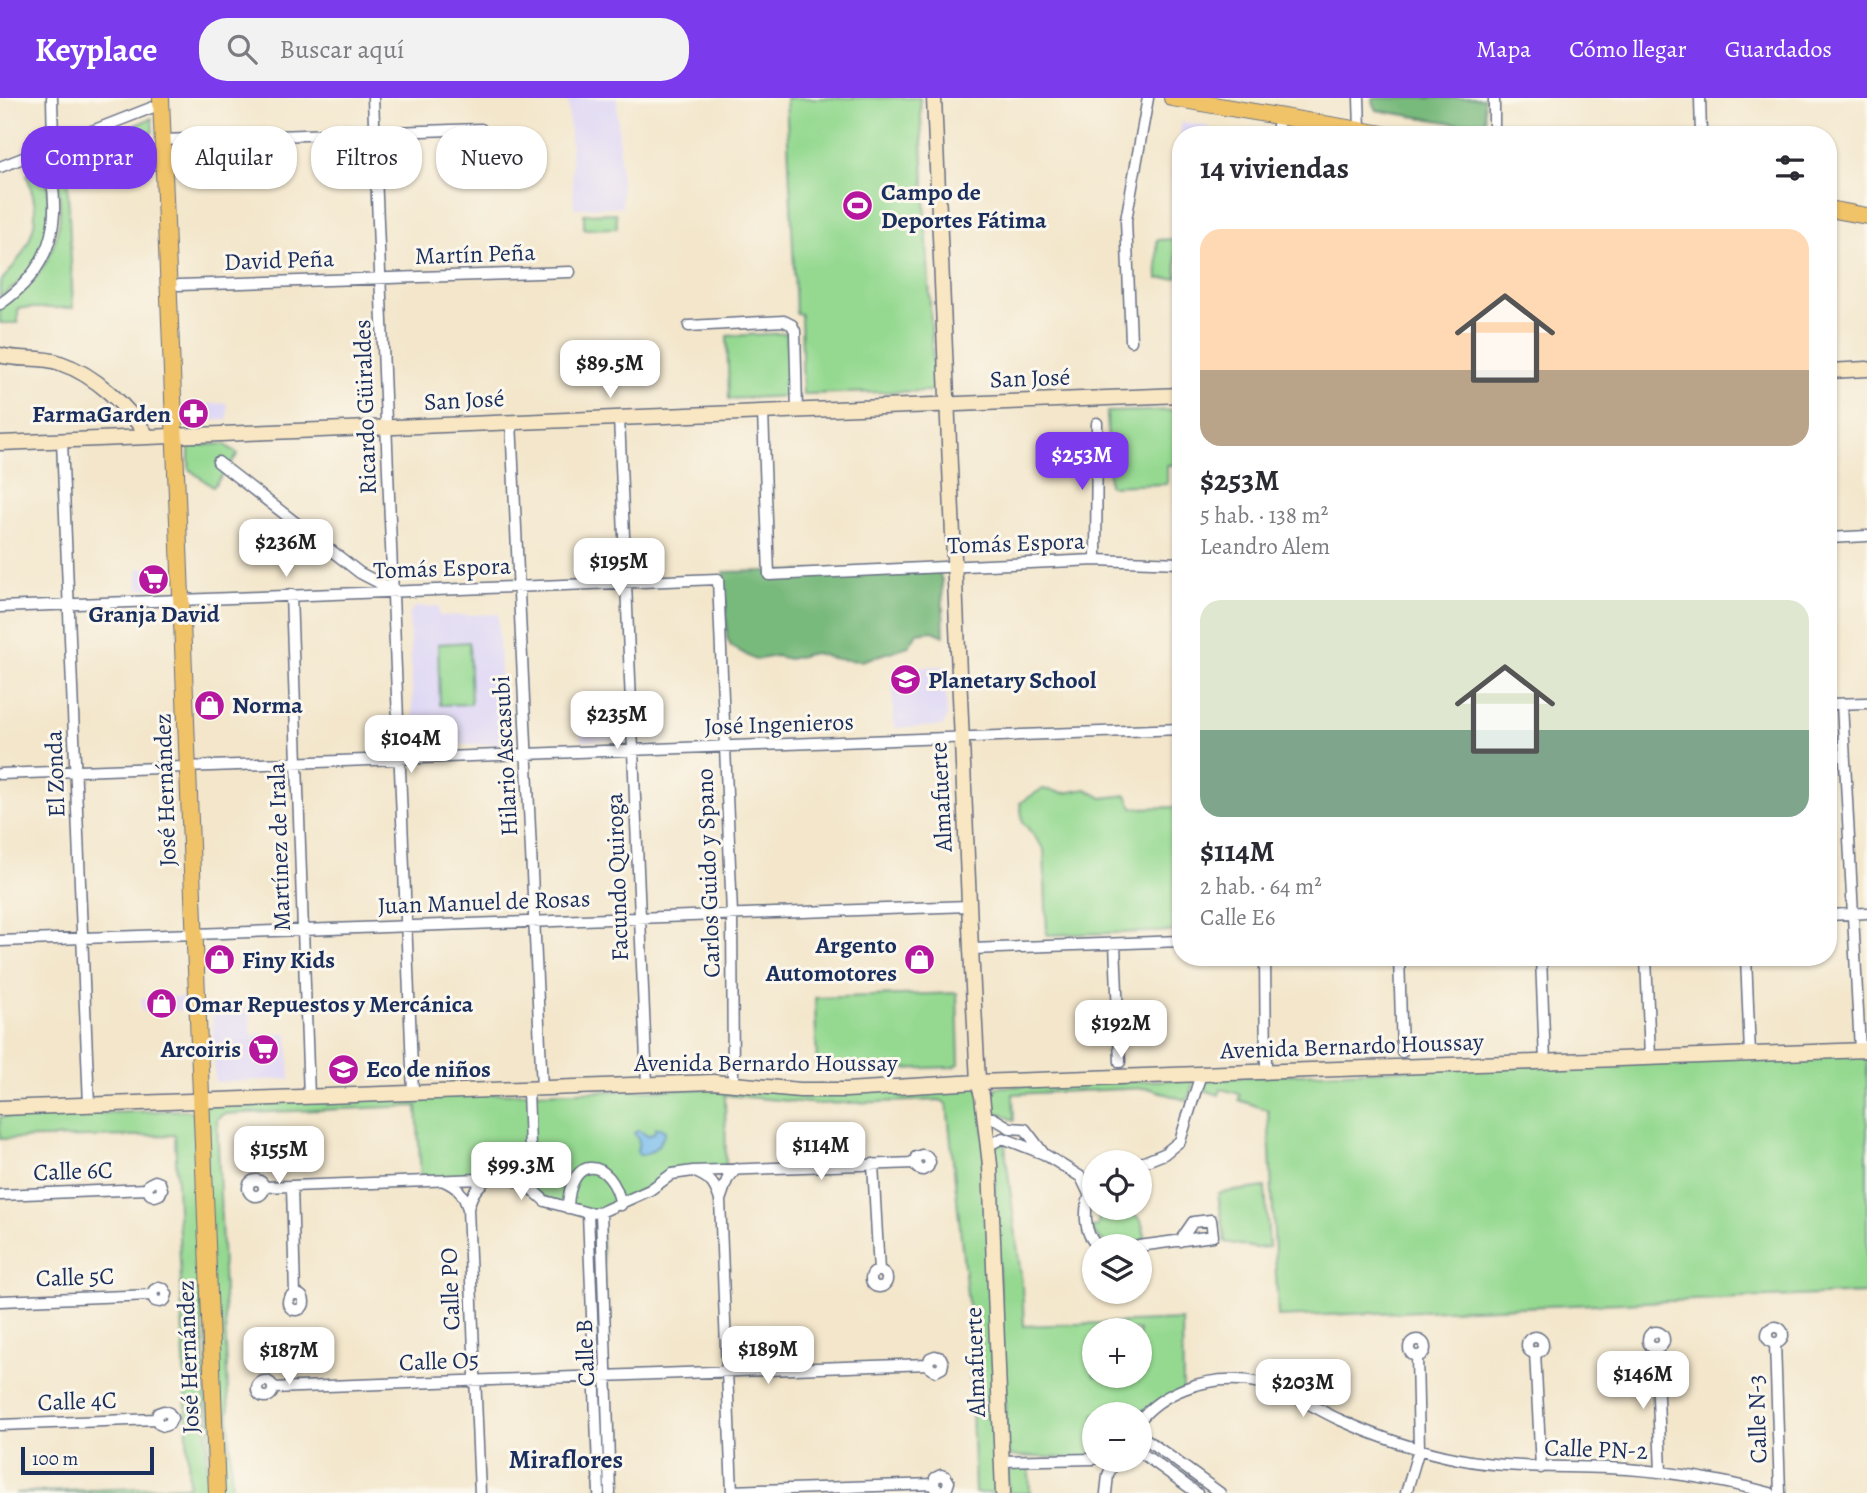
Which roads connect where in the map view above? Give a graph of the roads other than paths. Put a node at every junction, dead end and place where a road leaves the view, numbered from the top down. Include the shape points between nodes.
1 (52, 98) edge
2 (373, 98) edge
3 (934, 98) edge
4 (1148, 98) edge
5 (1171, 98) edge
6 (1359, 98) edge
7 (1494, 98) edge
8 (1700, 98) edge
9 (1190, 99) edge
10 (161, 101) edge
11 (1280, 116) junction
12 (50, 126) edge
13 (98, 126) edge
14 (375, 126) edge
15 (1278, 126) edge
16 (1337, 126) edge
17 (1360, 126) edge
18 (1494, 126) edge
19 (1701, 126) edge
20 (311, 134) edge
21 (162, 140) junction
22 (21, 158) edge
23 (0, 167) edge
24 (51, 189) edge
25 (377, 189) edge
26 (1837, 210) edge
27 (1867, 216) edge
28 (570, 272) dead end
29 (380, 278) junction
30 (179, 285) dead end
31 (0, 306) edge
32 (689, 326) dead end
33 (1131, 341) dead end
34 (1, 353) edge
35 (1867, 369) edge
36 (1837, 371) edge
37 (1172, 395) edge
38 (947, 404) junction
39 (797, 410) junction
40 (763, 412) junction
41 (619, 417) junction
42 (511, 421) junction
43 (1097, 423) dead end
44 (386, 427) junction
45 (174, 436) junction
46 (148, 437) junction
47 (62, 441) junction
48 (0, 443) edge
49 (218, 463) dead end
50 (1867, 536) edge
51 (1837, 538) edge
52 (1096, 560) junction
53 (1172, 563) edge
54 (954, 566) junction
55 (718, 579) joint
56 (626, 582) junction
57 (518, 586) junction
58 (393, 591) junction
59 (291, 595) junction
60 (181, 599) junction
61 (69, 604) junction
62 (0, 607) edge
63 (1867, 703) edge
64 (1837, 704) edge
65 (1842, 704) junction
66 (1172, 729) edge
67 (961, 738) junction
68 (725, 747) junction
69 (633, 750) junction
70 (526, 755) junction
71 (400, 760) junction
72 (297, 763) junction
73 (187, 768) junction
74 (76, 772) junction
75 (0, 774) edge
76 (969, 906) junction
77 (1867, 913) edge
78 (732, 914) junction
79 (1853, 914) junction
80 (1837, 915) edge
81 (640, 918) junction
82 (534, 921) junction
83 (407, 926) junction
84 (303, 930) junction
85 (194, 934) junction
86 (82, 938) junction
87 (0, 941) edge
88 (1172, 941) edge
89 (1115, 944) junction
90 (971, 949) junction
91 (1265, 966) edge
92 (1399, 966) edge
93 (1541, 966) edge
94 (1646, 966) edge
95 (1746, 966) edge
96 (1864, 1050) edge
97 (1402, 1052) dead end
98 (1749, 1054) junction
99 (1650, 1058) junction
100 (1119, 1062) dead end
101 (1545, 1062) junction
102 (1266, 1072) junction
103 (1201, 1074) junction
104 (978, 1082) junction
105 (733, 1083) junction
106 (647, 1084) junction
107 (535, 1088) junction
108 (413, 1093) junction
109 (309, 1097) junction
110 (200, 1101) junction
111 (89, 1105) junction
112 (0, 1108) edge
113 (985, 1118) junction
114 (1006, 1133) junction
115 (989, 1145) junction
116 (1152, 1159) edge
117 (915, 1163) dead end
118 (873, 1164) junction
119 (736, 1170) junction
120 (693, 1171) junction
121 (1081, 1177) edge
122 (487, 1179) junction
123 (443, 1181) junction
124 (527, 1185) junction
125 (292, 1186) junction
126 (264, 1188) dead end
127 (147, 1189) dead end
128 (0, 1195) edge
129 (720, 1200) junction
130 (621, 1205) junction
131 (568, 1208) junction
132 (468, 1209) junction
133 (601, 1212) junction
134 (588, 1213) junction
135 (1180, 1241) dead end
136 (1152, 1244) edge
137 (879, 1271) dead end
138 (295, 1294) dead end
139 (152, 1295) dead end
140 (0, 1301) edge
141 (1775, 1343) dead end
142 (1656, 1348) dead end
143 (1535, 1352) dead end
144 (1417, 1356) dead end
145 (928, 1364) dead end
146 (727, 1372) junction
147 (601, 1376) junction
148 (475, 1381) junction
149 (273, 1388) dead end
150 (1152, 1410) edge
151 (156, 1419) dead end
152 (0, 1425) edge
153 (1152, 1443) edge
154 (1419, 1449) junction
155 (1082, 1459) edge
156 (1152, 1460) edge
157 (1002, 1461) junction
158 (1541, 1468) junction
159 (1109, 1472) edge
160 (1661, 1472) junction
161 (934, 1483) dead end
162 (215, 1489) edge
163 (732, 1492) edge
164 (480, 1493) edge
165 (598, 1493) edge
166 (610, 1493) edge
167 (1003, 1493) edge
168 (1105, 1493) edge
169 (1197, 1493) edge
170 (1220, 1493) edge
171 (1406, 1493) edge
172 (1770, 1493) edge
173 (1780, 1493) edge

1 - 12 street
2 - 14 street, Ricardo Güiraldes
3 - 38 street, Almafuerte
4 - 33 street via 1126,220
5 - 9 main road
6 - 17 street
7 - 18 street
8 - 19 street
9 - 11 main road
10 - 13 street
10 - 21 main road, José Hernández
11 - 15 street
11 - 16 main road
20 - 21 street
21 - 45 main road, José Hernández
22 - 23 street
24 - 31 street via 54,222 49,246 36,271
25 - 29 street, Ricardo Güiraldes
26 - 27 main road
28 - 29 street, Martín Peña
29 - 30 street, David Peña
29 - 44 street, Ricardo Güiraldes
32 - 39 street via 784,321 792,325
34 - 46 street via 21,360 61,363 98,384 124,406
35 - 36 street
37 - 38 street, San José
38 - 39 street, San José
38 - 54 street, Almafuerte
39 - 40 street, San José
40 - 41 street, San José
40 - 54 street, Tomás Espora via 769,575
41 - 42 street, San José
41 - 56 street, Facundo Quiroga
42 - 44 street, San José
42 - 57 street, Hilario Ascasubi
43 - 52 street
44 - 45 street, San José
44 - 58 street, Ricardo Güiraldes
45 - 46 street, San José
45 - 60 main road, José Hernández
46 - 47 street, San José
47 - 48 street, San José
47 - 61 street, El Zonda
49 - 58 street via 360,573
50 - 51 street
52 - 53 street, Tomás Espora
52 - 54 street, Tomás Espora
54 - 67 street, Almafuerte
55 - 56 street, Tomás Espora
55 - 68 street, Carlos Guido y Spano
56 - 57 street, Tomás Espora
56 - 69 street, Facundo Quiroga
57 - 58 street, Tomás Espora
57 - 70 street, Hilario Ascasubi
58 - 59 street, Tomás Espora
58 - 71 street, Ricardo Güiraldes
59 - 60 street, Tomás Espora
59 - 72 street, Martínez de Irala
60 - 61 street, Tomás Espora
60 - 73 main road, José Hernández
61 - 62 street, Tomás Espora
61 - 74 street, El Zonda
63 - 65 street
64 - 65 street
65 - 79 street
66 - 67 street, José Ingenieros
67 - 68 street, José Ingenieros
67 - 76 street, Almafuerte
68 - 69 street, José Ingenieros
68 - 78 street, Carlos Guido y Spano
69 - 70 street, José Ingenieros
69 - 81 street, Facundo Quiroga
70 - 71 street, José Ingenieros
70 - 82 street, Hilario Ascasubi
71 - 72 street, José Ingenieros
71 - 83 street, Ricardo Güiraldes
72 - 73 street, José Ingenieros
72 - 84 street, Martínez de Irala
73 - 74 street, José Ingenieros
73 - 85 main road, José Hernández
74 - 75 street, José Ingenieros
74 - 86 street, El Zonda
76 - 78 street, Juan Manuel de Rosas
76 - 90 street, Almafuerte
77 - 79 street
78 - 81 street, Juan Manuel de Rosas
78 - 105 street, Carlos Guido y Spano
79 - 80 street
79 - 96 street
81 - 82 street, Juan Manuel de Rosas
81 - 106 street, Facundo Quiroga
82 - 83 street, Juan Manuel de Rosas
82 - 107 street, Hilario Ascasubi
83 - 84 street, Juan Manuel de Rosas
83 - 108 street, Ricardo Güiraldes
84 - 85 street, Juan Manuel de Rosas
84 - 109 street, Martínez de Irala
85 - 86 street, Juan Manuel de Rosas
85 - 110 main road, José Hernández
86 - 87 street, Juan Manuel de Rosas
86 - 111 street, El Zonda
88 - 89 street
89 - 90 street
89 - 100 street
90 - 104 street, Almafuerte
91 - 102 street
92 - 97 street
93 - 101 street
94 - 99 street
95 - 98 street
96 - 98 street, Avenida Bernardo Houssay
98 - 99 street, Avenida Bernardo Houssay
99 - 101 street, Avenida Bernardo Houssay
101 - 102 street, Avenida Bernardo Houssay
102 - 103 street, Avenida Bernardo Houssay
103 - 104 street, Avenida Bernardo Houssay
103 - 116 street via 1180,1141
104 - 105 street, Avenida Bernardo Houssay via 834,1090
104 - 113 street, Almafuerte
105 - 106 street, Avenida Bernardo Houssay
106 - 107 street, Avenida Bernardo Houssay
107 - 108 street, Avenida Bernardo Houssay
107 - 124 street
108 - 109 street, Avenida Bernardo Houssay
109 - 110 street, Avenida Bernardo Houssay
110 - 111 street, Avenida Bernardo Houssay
110 - 162 main road, José Hernández
111 - 112 street, Avenida Bernardo Houssay
113 - 114 street via 993,1118
113 - 115 street, Almafuerte
114 - 115 street
114 - 121 street via 1025,1129 1044,1154
115 - 157 street, Almafuerte
117 - 118 street
118 - 119 street
118 - 137 street
119 - 120 street
119 - 129 street
120 - 129 street via 715,1185
120 - 130 street via 672,1174
122 - 123 street
122 - 124 street via 509,1178
122 - 132 street via 471,1196
123 - 125 street
123 - 132 street via 455,1186
124 - 131 street via 545,1201
125 - 126 street
125 - 138 street
127 - 128 street, Calle 6C
129 - 146 street
130 - 131 street via 611,1178 588,1169 571,1181
130 - 133 street
131 - 134 street
132 - 148 street, Calle PO
133 - 134 street
133 - 147 street, Calle B
134 - 147 street, Calle B
135 - 136 street
139 - 140 street, Calle 5C
141 - 173 street, Calle N-3
142 - 160 street
143 - 158 street
144 - 154 street
145 - 146 street, Calle O5
146 - 147 street, Calle O5
146 - 163 street
147 - 148 street, Calle O5
147 - 165 street, Calle B
147 - 166 street, Calle B
148 - 149 street, Calle O5
148 - 164 street, Calle PO
150 - 154 street, Calle PN-2 via 1183,1390 1212,1381 1239,1380 1270,1386 1336,1418
151 - 152 street, Calle 4C
153 - 170 street
154 - 158 street, Calle PN-2 via 1491,1464
154 - 171 street
155 - 157 street
156 - 169 street
157 - 167 street, Almafuerte
158 - 160 street, Calle PN-2
159 - 168 street
160 - 172 street, Calle PN-2
161 - 163 street

